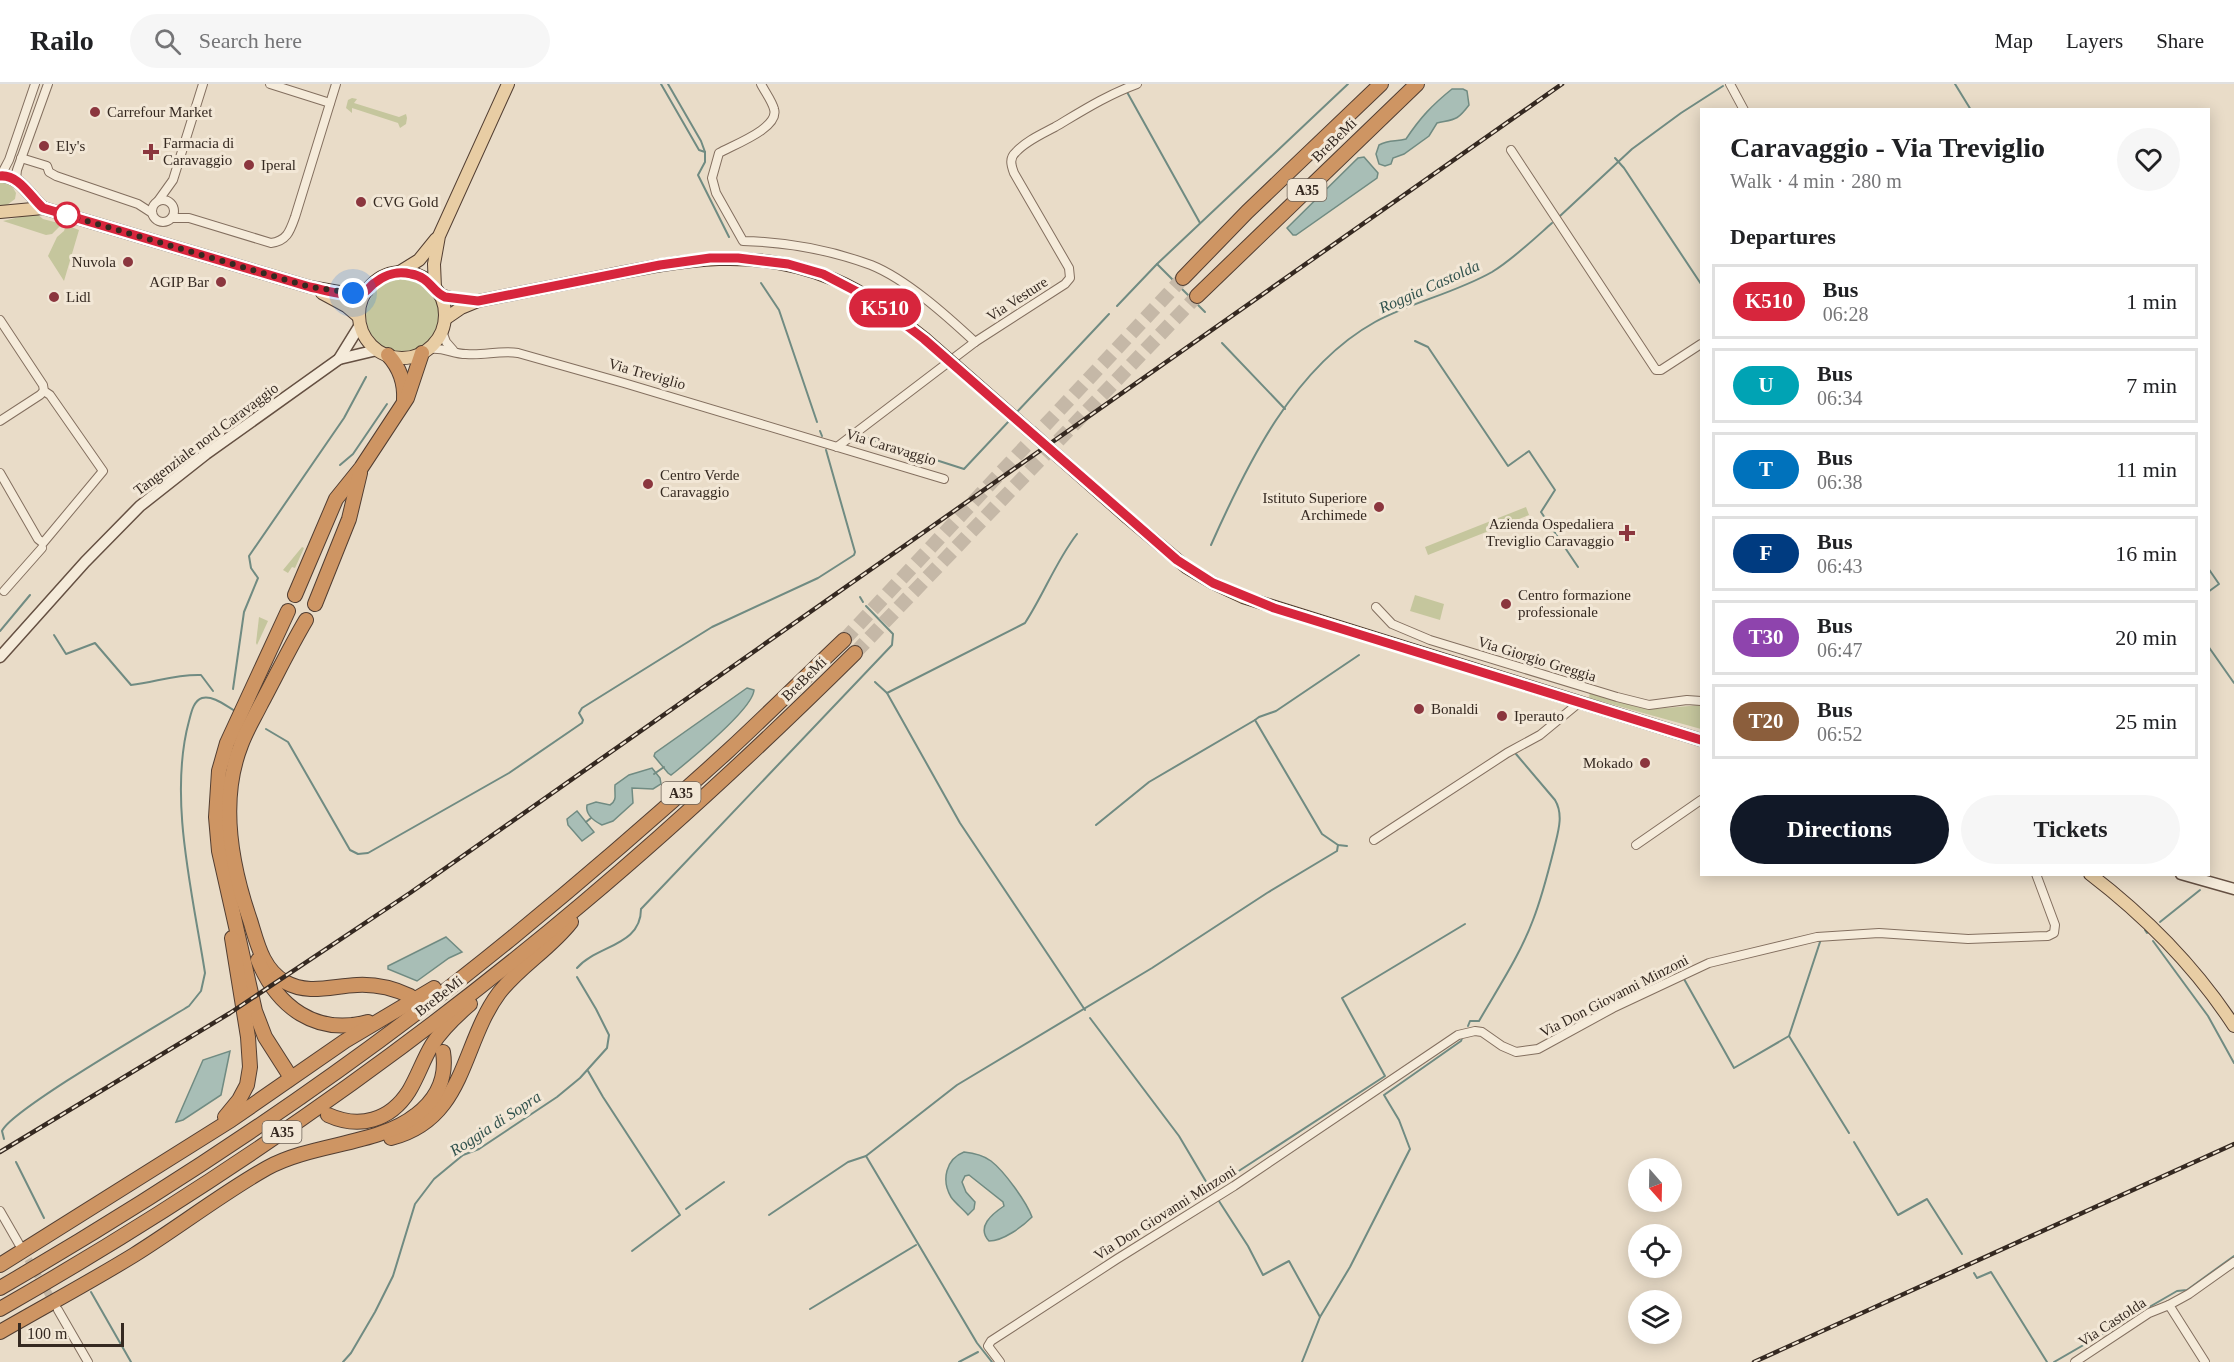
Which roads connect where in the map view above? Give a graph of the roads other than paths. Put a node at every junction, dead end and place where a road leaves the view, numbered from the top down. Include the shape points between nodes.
1 (35, 84) edge
2 (48, 84) edge
3 (203, 84) edge
4 (270, 84) edge
5 (336, 84) edge
6 (508, 84) edge
7 (761, 84) edge
8 (1137, 84) edge
9 (1380, 84) edge
10 (1417, 84) edge
11 (1730, 84) edge
12 (330, 103) junction
13 (1743, 108) edge
14 (1511, 150) dead end
15 (21, 158) junction
16 (1, 175) edge
17 (19, 183) junction
18 (168, 187) junction
19 (156, 202) junction
20 (138, 204) junction
21 (173, 206) junction
22 (43, 208) junction
23 (3, 213) edge
24 (152, 213) junction
25 (172, 218) junction
26 (189, 218) junction
27 (439, 236) junction
28 (398, 273) junction
29 (1182, 278) tunnel mouth
30 (310, 287) junction
31 (367, 291) junction
32 (437, 291) junction
33 (1197, 296) tunnel mouth
34 (478, 301) junction
35 (0, 320) edge
36 (360, 321) junction
37 (443, 325) junction
38 (975, 342) junction
39 (1700, 345) edge
40 (425, 351) junction
41 (454, 351) junction
42 (383, 353) junction
43 (339, 359) junction
44 (44, 390) junction
45 (403, 405) junction
46 (0, 421) edge
47 (834, 446) junction
48 (361, 468) junction
49 (0, 473) edge
50 (944, 479) dead end
51 (42, 548) dead end
52 (4, 591) dead end
53 (295, 595) dead end
54 (315, 604) dead end
55 (1376, 607) dead end
56 (288, 611) dead end
57 (306, 620) dead end
58 (844, 640) tunnel mouth
59 (855, 654) tunnel mouth
60 (0, 657) edge
61 (1700, 701) edge
62 (1573, 704) junction
63 (1697, 737) edge
64 (1700, 801) edge
65 (1374, 840) dead end
66 (1636, 845) dead end
67 (2037, 876) edge
68 (2092, 876) edge
69 (2188, 876) edge
70 (225, 880) junction
71 (2234, 889) edge
72 (584, 902) junction
73 (248, 914) junction
74 (549, 932) junction
75 (511, 938) junction
76 (410, 996) dead end
77 (387, 1016) junction
78 (2234, 1026) edge
79 (443, 1052) dead end
80 (288, 1073) tunnel mouth
81 (328, 1115) tunnel mouth
82 (202, 1138) junction
83 (333, 1145) junction
84 (0, 1210) edge
85 (19, 1244) tunnel mouth
86 (2234, 1262) edge
87 (0, 1265) edge
88 (0, 1288) edge
89 (2169, 1305) junction
90 (0, 1309) edge
91 (58, 1310) tunnel mouth
92 (0, 1332) edge
93 (88, 1362) edge
94 (1000, 1362) edge
95 (2075, 1362) edge
96 (2205, 1362) edge

1 - 16 street
2 - 15 street
3 - 18 street
4 - 12 street
5 - 12 street
6 - 27 main road
7 - 38 street via 775,110 775,118 719,153 712,178 743,242 814,248 872,266 917,293
8 - 38 street, Via Vesture via 1109,94 1015,152 1011,165 1014,173 1063,255 1070,279
9 - 29 highway, BreBeMi / A35
10 - 33 highway, BreBeMi / A35
11 - 13 street
12 - 26 street via 290,231 284,239 271,243
14 - 39 street via 1656,370
15 - 17 street
15 - 20 street via 47,166 56,176
16 - 17 main road
17 - 22 main road
17 - 23 main road via 19,205
18 - 19 street
18 - 21 street
19 - 20 street
19 - 21 street via 164,200
19 - 24 street
20 - 24 street
21 - 25 street
21 - 26 street
22 - 23 main road
22 - 30 main road
24 - 25 street via 160,222
25 - 26 street
27 - 28 main road via 419,260
27 - 32 main road via 434,264
28 - 31 main road via 382,278
28 - 32 main road via 421,277
30 - 31 main road via 345,293
30 - 36 main road via 346,306
31 - 36 main road via 360,306
32 - 34 main road via 458,300
32 - 37 main road via 443,304
34 - 37 main road via 461,308
34 - 62 main road, bridge via 710,258 788,264 834,279 873,300 924,339 1180,563 1213,583 1274,608
35 - 44 street
36 - 42 main road via 368,341
36 - 43 main road, Tangenziale nord Caravaggio
37 - 40 main road
37 - 41 street via 446,342
38 - 47 street, Via Vesture
40 - 41 street, Via Treviglio
40 - 42 main road via 405,358
40 - 45 highway
41 - 47 street, Via Treviglio via 468,355 518,353
42 - 43 main road, Tangenziale nord Caravaggio
42 - 45 highway via 402,376
43 - 60 main road, Tangenziale nord Caravaggio via 206,454 141,506
44 - 46 street
44 - 49 street via 103,471 43,543
45 - 48 highway
47 - 50 street, Via Caravaggio
48 - 53 highway via 336,499
48 - 54 highway via 349,519
51 - 52 street
55 - 61 street, Via Giorgio Greggia via 1392,624 1430,640 1617,697 1648,705
56 - 70 highway via 231,732 221,763 216,817
57 - 73 highway via 240,745 232,777 230,834
58 - 75 highway, BreBeMi / A35 via 729,751
59 - 72 highway, BreBeMi / A35 via 738,766
62 - 63 main road
62 - 65 street via 1540,735
64 - 66 street
67 - 94 street, Via Don Giovanni Minzoni via 2055,925 2054,933 2048,936 1968,939 1879,933 1817,937 1709,963 1538,1049 1516,1052 1482,1032 1458,1035 1244,1180 991,1341 990,1351
68 - 78 main road via 2145,920 2187,963
69 - 71 main road
70 - 80 highway via 255,1011 265,1037
70 - 82 highway via 250,1067 234,1108
72 - 74 highway, BreBeMi / A35
72 - 83 highway via 556,939 512,978 494,1001 455,1086 436,1113 418,1128 395,1137
73 - 76 highway via 263,957 285,982 316,989 375,985
73 - 77 highway via 264,977 298,1013 317,1022 344,1026
74 - 81 highway via 532,954 450,1022 432,1044 407,1093 391,1111 378,1119 357,1123
74 - 90 highway, BreBeMi / A35 via 399,1048 268,1141 127,1234
75 - 77 highway
75 - 88 highway, BreBeMi / A35 via 252,1130
77 - 82 highway
79 - 83 highway via 442,1082 418,1114 388,1131
82 - 87 highway
83 - 92 highway via 268,1168 133,1255
84 - 85 street
86 - 89 street
89 - 95 street, Via Castolda via 2149,1313
89 - 96 street, Via Castolda
91 - 93 street

